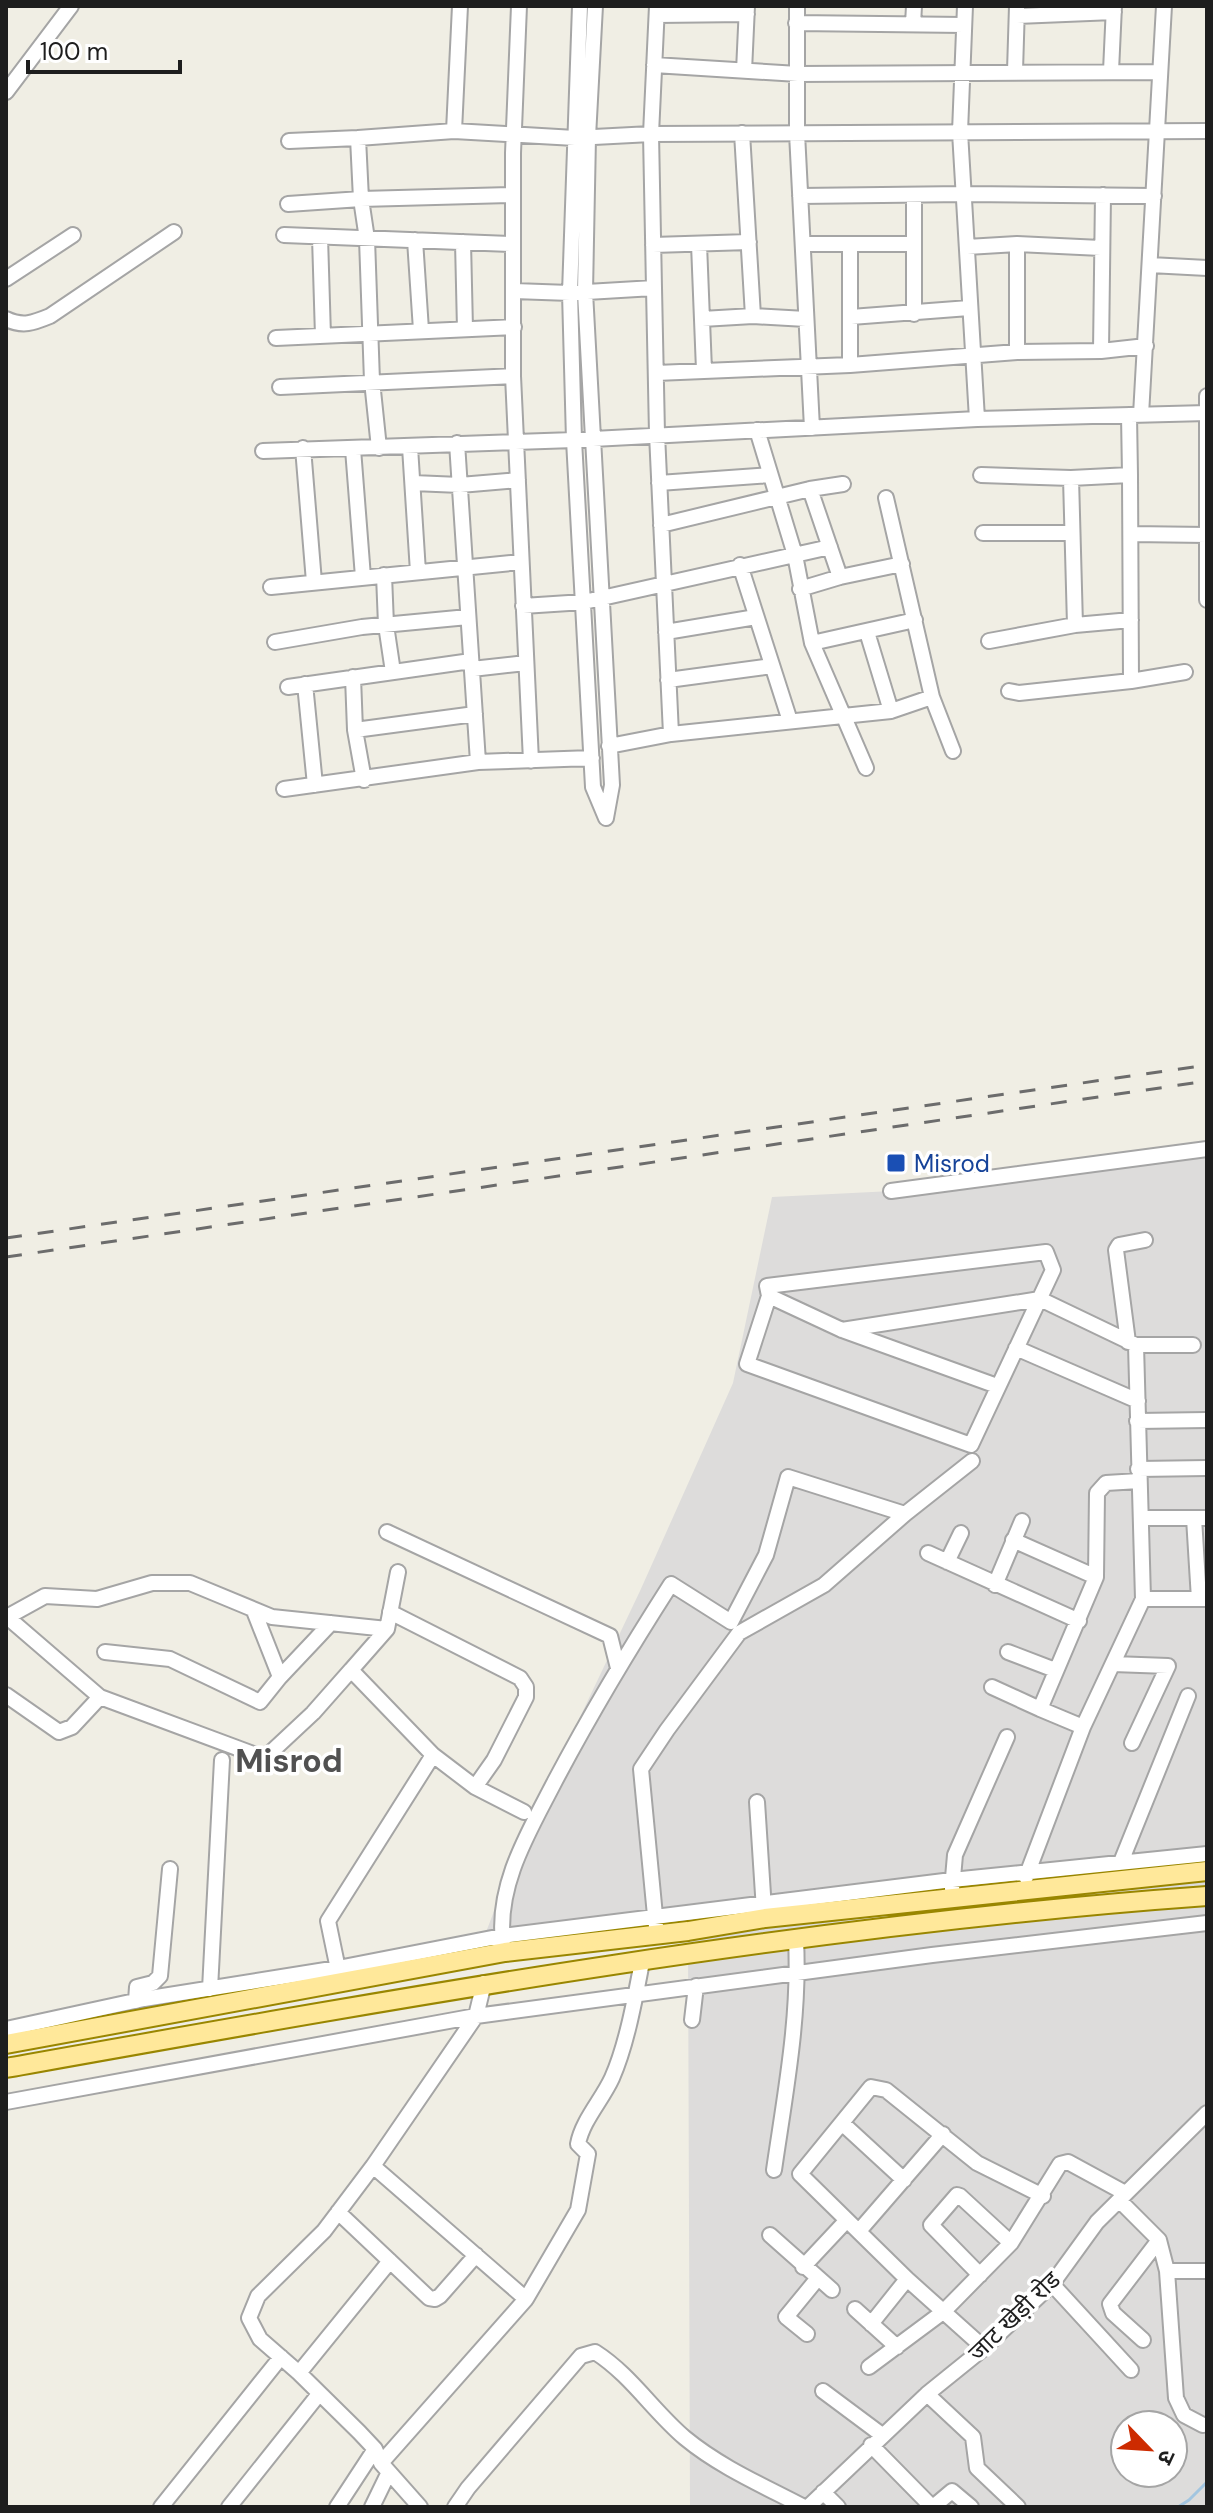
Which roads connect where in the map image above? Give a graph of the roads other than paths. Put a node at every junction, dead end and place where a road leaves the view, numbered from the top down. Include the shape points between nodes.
1 (71, 6) edge
2 (460, 6) edge
3 (519, 6) edge
4 (580, 6) edge
5 (595, 6) edge
6 (797, 6) edge
7 (852, 6) edge
8 (914, 6) edge
9 (965, 6) edge
10 (1164, 6) edge
11 (1114, 9) edge
12 (747, 10) edge
13 (657, 11) edge
14 (1017, 11) edge
15 (796, 23) junction
16 (852, 23) junction
17 (913, 24) junction
18 (964, 25) junction
19 (654, 65) junction
20 (744, 71) junction
21 (1015, 71) junction
22 (1111, 71) junction
23 (1160, 72) junction
24 (798, 74) junction
25 (963, 74) junction
26 (6, 92) edge
27 (454, 131) junction
28 (1157, 131) junction
29 (1207, 131) edge
30 (960, 132) junction
31 (742, 133) junction
32 (797, 133) junction
33 (514, 134) junction
34 (651, 134) junction
35 (358, 138) junction
36 (581, 138) junction
37 (289, 141) dead end
38 (964, 194) junction
39 (513, 195) junction
40 (1103, 195) junction
41 (800, 196) junction
42 (914, 196) junction
43 (1154, 196) junction
44 (361, 199) junction
45 (288, 204) dead end
46 (174, 232) dead end
47 (73, 235) dead end
48 (284, 235) dead end
49 (320, 237) junction
50 (367, 239) junction
51 (415, 240) junction
52 (463, 242) junction
53 (749, 242) junction
54 (513, 244) junction
55 (699, 244) junction
56 (803, 244) junction
57 (850, 244) junction
58 (914, 244) junction
59 (1017, 244) junction
60 (653, 245) junction
61 (967, 247) junction
62 (1101, 248) junction
63 (1150, 265) junction
64 (1207, 268) edge
65 (6, 279) edge
66 (654, 288) junction
67 (514, 291) junction
68 (578, 292) junction
69 (969, 308) junction
70 (914, 314) junction
71 (753, 316) junction
72 (851, 317) junction
73 (6, 319) edge
74 (702, 319) junction
75 (806, 319) junction
76 (514, 327) junction
77 (465, 329) junction
78 (421, 330) junction
79 (372, 334) junction
80 (323, 336) junction
81 (276, 338) dead end
82 (1146, 346) junction
83 (1101, 351) junction
84 (1017, 352) junction
85 (972, 356) junction
86 (850, 365) junction
87 (809, 367) junction
88 (704, 370) junction
89 (656, 373) junction
90 (513, 376) junction
91 (372, 381) junction
92 (280, 387) dead end
93 (1207, 396) edge
94 (1206, 413) edge
95 (1135, 415) junction
96 (977, 419) junction
97 (812, 428) junction
98 (757, 430) junction
99 (657, 434) junction
100 (593, 439) junction
101 (514, 440) junction
102 (574, 440) junction
103 (457, 443) junction
104 (410, 447) junction
105 (303, 448) junction
106 (379, 448) junction
107 (353, 449) junction
108 (263, 451) dead end
109 (770, 475) junction
110 (981, 475) dead end
111 (1130, 475) junction
112 (1071, 478) junction
113 (518, 480) junction
114 (413, 483) junction
115 (659, 483) junction
116 (843, 484) dead end
117 (460, 485) junction
118 (810, 489) junction
119 (775, 498) junction
120 (886, 498) dead end
121 (661, 525) junction
122 (983, 533) dead end
123 (1072, 533) junction
124 (1131, 534) junction
125 (1207, 535) edge
126 (830, 547) junction
127 (795, 555) junction
128 (521, 562) junction
129 (902, 564) junction
130 (740, 565) junction
131 (465, 567) junction
132 (418, 572) junction
133 (384, 575) junction
134 (363, 577) junction
135 (840, 577) junction
136 (314, 582) junction
137 (664, 584) junction
138 (271, 587) dead end
139 (800, 589) junction
140 (601, 598) junction
141 (1207, 600) edge
142 (584, 602) junction
143 (523, 606) junction
144 (468, 617) junction
145 (756, 617) junction
146 (915, 620) junction
147 (1131, 620) junction
148 (386, 625) junction
149 (1075, 625) junction
150 (666, 632) junction
151 (867, 632) junction
152 (989, 641) dead end
153 (275, 642) dead end
154 (812, 643) junction
155 (526, 663) junction
156 (472, 665) junction
157 (772, 666) junction
158 (393, 672) junction
159 (1185, 672) dead end
160 (353, 677) junction
161 (668, 680) junction
162 (1131, 681) junction
163 (305, 684) junction
164 (288, 687) dead end
165 (1009, 691) dead end
166 (932, 697) junction
167 (891, 711) junction
168 (475, 714) junction
169 (844, 716) junction
170 (790, 721) junction
171 (355, 730) junction
172 (671, 734) junction
173 (609, 746) junction
174 (953, 751) dead end
175 (592, 758) junction
176 (531, 761) junction
177 (478, 762) junction
178 (866, 768) dead end
179 (364, 780) junction
180 (315, 785) junction
181 (284, 789) dead end
182 (1207, 1149) edge
183 (891, 1191) dead end
184 (1145, 1240) dead end
185 (769, 1296) junction
186 (1040, 1299) junction
187 (842, 1330) junction
188 (1132, 1344) junction
189 (1193, 1345) dead end
190 (1016, 1348) junction
191 (997, 1386) junction
192 (1138, 1401) junction
193 (1207, 1420) edge
194 (1137, 1421) junction
195 (972, 1461) dead end
196 (1207, 1468) edge
197 (1138, 1475) junction
198 (905, 1514) junction
199 (1141, 1518) junction
200 (1201, 1518) edge
201 (1022, 1521) dead end
202 (387, 1532) dead end
203 (961, 1533) dead end
204 (1013, 1540) junction
205 (928, 1553) dead end
206 (947, 1562) junction
207 (398, 1572) dead end
208 (1096, 1577) junction
209 (995, 1585) junction
210 (1143, 1599) junction
211 (1203, 1599) edge
212 (254, 1611) junction
213 (390, 1612) junction
214 (6, 1617) edge
215 (1079, 1621) junction
216 (331, 1623) junction
217 (387, 1629) junction
218 (105, 1652) dead end
219 (1008, 1652) dead end
220 (1113, 1664) junction
221 (618, 1668) junction
222 (351, 1670) junction
223 (1055, 1670) junction
224 (280, 1677) junction
225 (992, 1687) dead end
226 (6, 1695) edge
227 (1188, 1696) dead end
228 (100, 1697) junction
229 (1040, 1709) junction
230 (1083, 1727) junction
231 (1007, 1737) dead end
232 (1132, 1743) dead end
233 (433, 1755) junction
234 (222, 1760) dead end
235 (475, 1787) junction
236 (757, 1802) dead end
237 (524, 1812) dead end
238 (1207, 1854) edge
239 (1121, 1862) junction
240 (170, 1869) dead end
241 (1207, 1871) edge
242 (1025, 1881) junction
243 (952, 1889) junction
244 (1207, 1896) edge
245 (764, 1911) junction
246 (1207, 1923) edge
247 (656, 1926) junction
248 (796, 1940) junction
249 (504, 1944) junction
250 (642, 1962) junction
251 (798, 1974) junction
252 (339, 1975) junction
253 (484, 1983) junction
254 (696, 1986) junction
255 (210, 1989) junction
256 (636, 1996) junction
257 (136, 2001) junction
258 (158, 2006) junction
259 (476, 2016) junction
260 (692, 2020) dead end
261 (6, 2029) edge
262 (6, 2044) edge
263 (6, 2068) edge
264 (6, 2102) edge
265 (1207, 2113) edge
266 (842, 2123) junction
267 (943, 2134) junction
268 (373, 2166) junction
269 (774, 2170) dead end
270 (904, 2180) junction
271 (1043, 2196) junction
272 (1122, 2196) junction
273 (338, 2212) junction
274 (847, 2220) junction
275 (859, 2231) junction
276 (770, 2235) dead end
277 (1159, 2240) junction
278 (1011, 2243) junction
279 (476, 2255) junction
280 (390, 2261) junction
281 (803, 2267) junction
282 (1167, 2271) junction
283 (1207, 2271) edge
284 (980, 2275) junction
285 (818, 2278) junction
286 (907, 2279) junction
287 (1052, 2284) junction
288 (832, 2290) dead end
289 (526, 2299) junction
290 (855, 2309) dead end
291 (943, 2312) junction
292 (871, 2324) junction
293 (807, 2334) dead end
294 (1143, 2340) dead end
295 (897, 2347) junction
296 (984, 2348) junction
297 (281, 2357) junction
298 (869, 2367) dead end
299 (1131, 2370) dead end
300 (299, 2373) junction
301 (823, 2391) dead end
302 (319, 2394) junction
303 (927, 2394) junction
304 (1203, 2425) dead end
305 (876, 2440) junction
306 (382, 2461) junction
307 (823, 2492) junction
308 (161, 2507) edge
309 (229, 2507) edge
310 (337, 2507) edge
311 (372, 2507) edge
312 (420, 2507) edge
313 (455, 2507) edge
314 (806, 2507) edge
315 (838, 2507) edge
316 (932, 2507) edge
317 (971, 2507) edge
318 (1018, 2507) edge

1 - 26 street
2 - 27 street
3 - 33 street
4 - 36 street
5 - 36 street
6 - 15 street
7 - 16 street
8 - 17 street
9 - 18 street
10 - 23 street
11 - 14 street
11 - 22 street
12 - 13 street
12 - 20 street
13 - 19 street
14 - 21 street
15 - 16 street
15 - 24 street
16 - 17 street
17 - 18 street
18 - 25 street
19 - 20 street
19 - 34 street
20 - 24 street
21 - 22 street
21 - 25 street
22 - 23 street
23 - 28 street
24 - 25 street
24 - 32 street
25 - 30 street
27 - 33 street
27 - 35 street
28 - 29 street
28 - 30 street
28 - 43 street
30 - 32 street
30 - 38 street
31 - 32 street
31 - 34 street
31 - 53 street
32 - 41 street
33 - 36 street
33 - 39 street
34 - 36 street
34 - 60 street
35 - 37 street
35 - 44 street
36 - 68 street
38 - 40 street
38 - 42 street
38 - 61 street
39 - 44 street
39 - 54 street
40 - 43 street
40 - 62 street
41 - 42 street
41 - 56 street
42 - 58 street
43 - 63 street
44 - 45 street
44 - 50 street
46 - 73 street via 50,316 29,325
47 - 65 street
48 - 49 street
49 - 50 street
49 - 80 street
50 - 51 street
50 - 79 street
51 - 52 street
51 - 78 street
52 - 54 street
52 - 77 street
53 - 55 street
53 - 71 street
54 - 67 street
55 - 60 street
55 - 74 street
56 - 57 street
56 - 75 street
57 - 58 street
57 - 72 street
58 - 70 street
59 - 61 street
59 - 62 street
59 - 84 street
60 - 66 street
61 - 69 street
62 - 83 street
63 - 64 street
63 - 82 street
66 - 68 street
66 - 89 street
67 - 68 street
67 - 76 street
68 - 100 street
68 - 102 street
69 - 70 street
69 - 85 street
70 - 72 street
71 - 74 street
71 - 75 street
72 - 86 street
74 - 88 street
75 - 87 street
76 - 77 street
76 - 90 street
77 - 78 street
78 - 79 street
79 - 80 street
79 - 91 street
80 - 81 street
82 - 83 street
82 - 95 street
83 - 84 street
84 - 85 street
85 - 86 street
85 - 96 street
86 - 87 street
87 - 88 street
87 - 97 street
88 - 89 street
89 - 99 street
90 - 91 street
90 - 101 street
91 - 92 street
91 - 106 street
93 - 94 street
94 - 95 street
94 - 125 street
95 - 96 street
95 - 111 street
96 - 97 street
97 - 98 street
98 - 99 street
98 - 109 street
99 - 100 street
99 - 115 street
100 - 102 street
100 - 140 street
101 - 102 street
101 - 103 street
101 - 113 street
102 - 142 street
103 - 104 street
103 - 117 street
104 - 106 street
104 - 114 street
105 - 107 street
105 - 108 street
105 - 136 street
106 - 107 street
107 - 134 street
109 - 115 street
109 - 119 street
110 - 112 street
111 - 112 street
111 - 124 street
112 - 123 street
113 - 117 street
113 - 128 street
114 - 117 street
114 - 132 street
115 - 121 street
116 - 118 street
117 - 131 street
118 - 119 street
118 - 126 street
119 - 121 street
119 - 127 street
120 - 129 street
121 - 137 street
122 - 123 street
123 - 149 street
124 - 125 street
124 - 147 street
125 - 141 street
126 - 127 street
126 - 135 street
127 - 130 street
127 - 139 street
128 - 131 street
128 - 143 street
129 - 135 street
129 - 146 street
130 - 137 street
130 - 145 street
131 - 132 street
131 - 144 street
132 - 133 street
133 - 134 street
133 - 148 street
134 - 136 street
135 - 139 street
136 - 138 street
137 - 140 street
137 - 150 street
139 - 154 street
140 - 142 street
140 - 173 street
142 - 143 street
142 - 175 street
143 - 155 street
144 - 148 street
144 - 156 street
145 - 150 street
145 - 157 street
146 - 151 street
146 - 166 street
147 - 149 street
147 - 162 street
148 - 153 street
148 - 158 street
149 - 152 street
150 - 161 street
151 - 154 street
151 - 167 street
154 - 169 street
155 - 156 street
155 - 176 street
156 - 158 street
156 - 168 street
157 - 161 street
157 - 170 street
158 - 160 street
159 - 162 street
160 - 163 street
160 - 171 street
161 - 172 street
162 - 165 street
163 - 164 street
163 - 180 street
166 - 167 street
166 - 174 street
167 - 169 street
168 - 171 street
168 - 177 street
169 - 170 street
169 - 178 street
170 - 172 street
171 - 179 street
172 - 173 street
173 - 175 street via 612,785 606,818 593,787
175 - 176 street
176 - 177 street
177 - 179 street
179 - 180 street
180 - 181 street
182 - 183 street
184 - 188 street via 1116,1250
185 - 186 street via 767,1286 1046,1252 1053,1270
185 - 187 street
185 - 191 street via 747,1364 971,1445
186 - 187 street
186 - 188 street
186 - 190 street
187 - 191 street
188 - 189 street
188 - 192 street
190 - 191 street
190 - 192 street
192 - 194 street
193 - 194 street
194 - 197 street
195 - 198 street
196 - 197 street
197 - 199 street
197 - 208 street via 1106,1483 1097,1493
198 - 221 street via 788,1477 766,1555 731,1622 671,1584
198 - 247 street via 824,1585 739,1633 641,1769
199 - 200 street
199 - 210 street
200 - 211 street
201 - 204 street
202 - 221 street via 610,1636
203 - 206 street
204 - 208 street
204 - 209 street
205 - 206 street
206 - 209 street
207 - 213 street
208 - 215 street
209 - 215 street
210 - 211 street
210 - 220 street
212 - 214 street via 190,1583 152,1583 97,1599 45,1596
212 - 216 street
212 - 224 street
213 - 217 street
213 - 235 street via 520,1678 526,1687 526,1697 494,1760
214 - 228 street
215 - 223 street
216 - 217 street
216 - 224 street
217 - 222 street
218 - 224 street via 170,1659 260,1702
219 - 223 street
220 - 230 street
220 - 232 street via 1168,1666
221 - 249 street via 525,1839 509,1879 501,1920
222 - 228 street via 268,1755
222 - 233 street
223 - 229 street
225 - 229 street
226 - 228 street via 59,1732 72,1727
227 - 239 street
229 - 230 street
230 - 242 street
231 - 243 street via 955,1855
233 - 235 street
233 - 252 street via 328,1921
234 - 255 street
235 - 237 street
236 - 245 street
238 - 239 street
239 - 242 street
240 - 257 street via 160,1976 137,1987
241 - 242 main road
242 - 243 main road
243 - 245 main road
244 - 248 main road
245 - 247 main road
246 - 251 street
247 - 249 main road
248 - 250 main road
248 - 251 street
249 - 252 main road
250 - 253 main road
250 - 256 street
251 - 254 street
251 - 269 street
252 - 255 street
252 - 258 main road
253 - 259 street
253 - 263 main road
254 - 256 street
254 - 260 street
255 - 258 street
256 - 259 street
256 - 289 street via 613,2075 581,2130 578,2144 588,2154 578,2210
257 - 258 street
257 - 261 street
258 - 262 main road
259 - 264 street
259 - 268 street
265 - 272 street, जाट खेड़ी रोड
266 - 267 street via 871,2087 886,2090
266 - 270 street
266 - 274 street via 800,2174
267 - 270 street
267 - 271 street via 977,2163
268 - 273 street
268 - 279 street
270 - 275 street
271 - 272 street via 1064,2162
271 - 278 street
272 - 277 street
272 - 287 street, जाट खेड़ी रोड
273 - 280 street
273 - 297 street via 258,2296 249,2318 260,2339
274 - 275 street
274 - 281 street
275 - 286 street
276 - 281 street
277 - 282 street
277 - 294 street via 1110,2304
278 - 284 street
278 - 284 street via 957,2195 931,2225
279 - 280 street via 435,2299
279 - 289 street
280 - 300 street
281 - 285 street
282 - 283 street
282 - 304 street via 1176,2398 1184,2415
284 - 291 street
285 - 288 street
285 - 293 street via 786,2317
286 - 291 street
286 - 292 street
287 - 296 street, जाट खेड़ी रोड
287 - 299 street
289 - 306 street
290 - 292 street
291 - 295 street
291 - 296 street
292 - 295 street
295 - 298 street
296 - 303 street, जाट खेड़ी रोड
297 - 300 street
297 - 308 street
300 - 302 street
301 - 305 street
302 - 306 street
302 - 309 street
303 - 305 street, जाट खेड़ी रोड
303 - 318 street via 973,2437 977,2468
305 - 307 street, जाट खेड़ी रोड
305 - 316 street
306 - 310 street
306 - 311 street
306 - 312 street
307 - 314 street, जाट खेड़ी रोड
307 - 315 street
313 - 314 street via 581,2356 595,2352 711,2457
316 - 317 street via 952,2491

